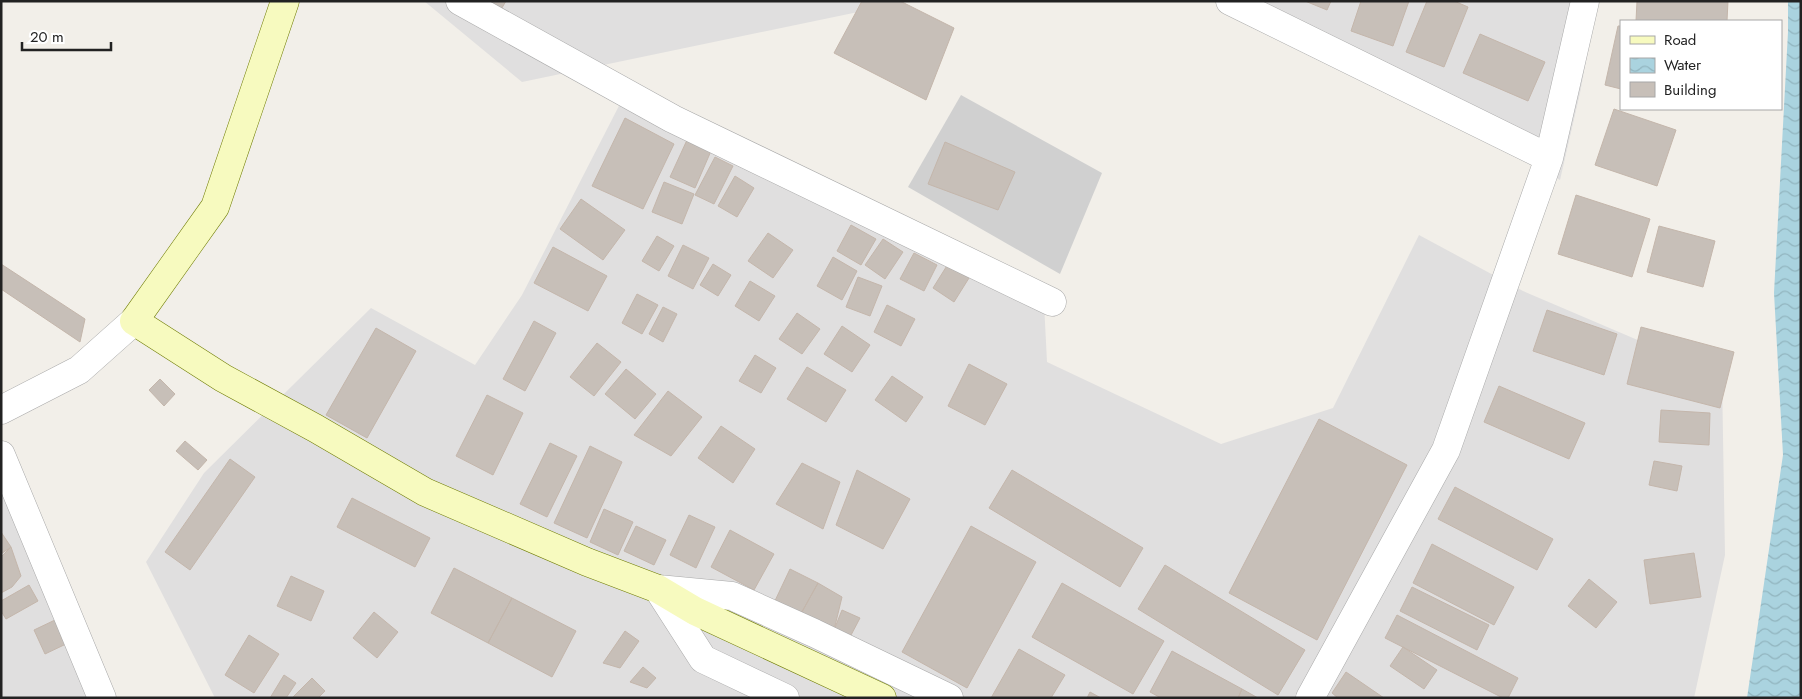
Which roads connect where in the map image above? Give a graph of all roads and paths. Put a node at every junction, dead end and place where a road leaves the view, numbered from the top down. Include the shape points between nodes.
1 (285, 1) edge
2 (460, 1) edge
3 (1230, 1) edge
4 (1585, 1) edge
5 (1550, 158) junction
6 (1052, 302) dead end
7 (134, 321) junction
8 (1, 410) edge
9 (1, 454) edge
10 (658, 589) junction
11 (102, 698) edge
12 (785, 698) edge
13 (882, 698) edge
14 (949, 698) edge
15 (1310, 698) edge

1 - 7 street via 215,207
2 - 6 street via 672,119
3 - 5 street
4 - 5 street
5 - 15 street via 1446,450
7 - 8 street via 79,370
7 - 10 street via 223,378 425,492
9 - 11 street
10 - 12 street via 702,659
10 - 13 street via 695,611
10 - 14 street via 732,596

